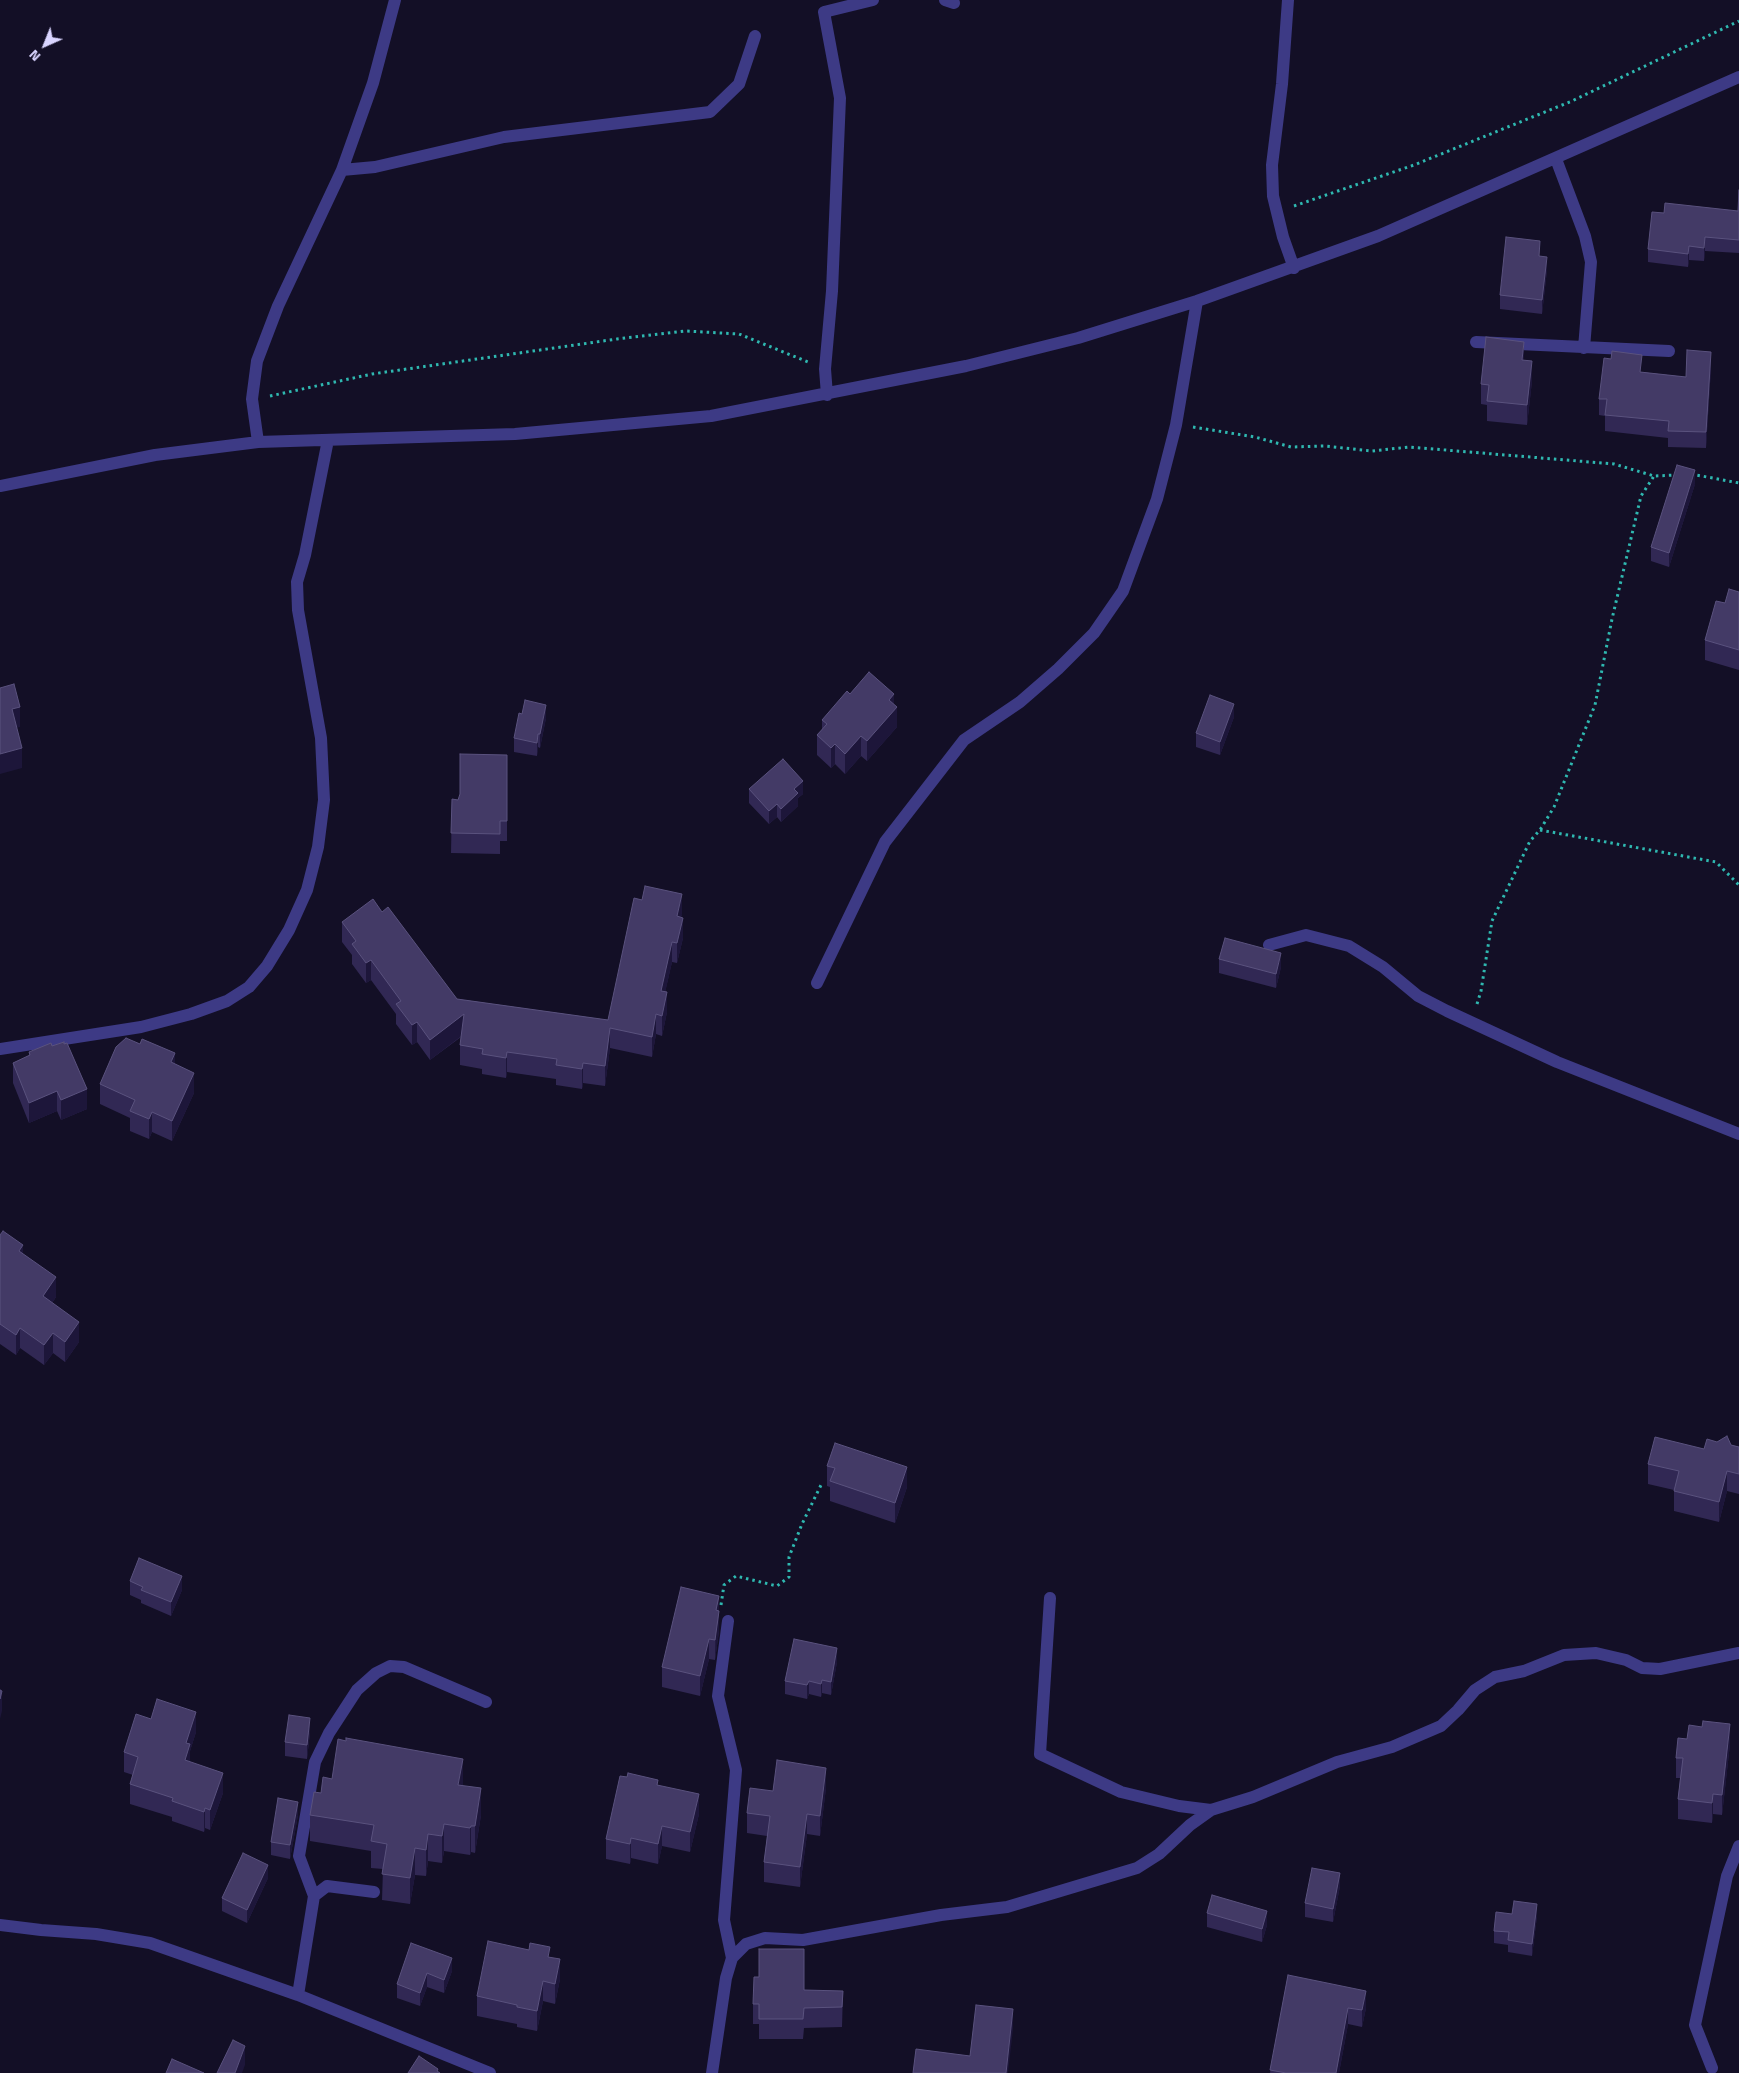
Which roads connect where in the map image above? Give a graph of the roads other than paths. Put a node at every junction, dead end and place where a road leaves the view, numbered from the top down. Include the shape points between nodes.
1 (395, 0) edge
2 (873, 0) edge
3 (1288, 0) edge
4 (755, 36) dead end
5 (1739, 77) edge
6 (1556, 159) junction
7 (342, 170) junction
8 (1294, 268) junction
9 (1197, 301) junction
10 (1476, 342) dead end
11 (1584, 348) junction
12 (1669, 351) dead end
13 (827, 395) junction
14 (328, 440) junction
15 (258, 442) junction
16 (0, 486) edge
17 (1269, 945) dead end
18 (817, 983) dead end
19 (0, 1048) edge
20 (1739, 1134) edge
21 (1050, 1598) dead end
22 (728, 1621) road end
23 (1739, 1653) edge
24 (486, 1702) dead end
25 (1211, 1810) junction
26 (1739, 1846) edge
27 (374, 1892) dead end
28 (314, 1896) junction
29 (0, 1925) edge
30 (732, 1958) junction
31 (298, 1995) junction
32 (1712, 2068) dead end
33 (490, 2073) edge
34 (712, 2073) edge

1 - 7 street via 373,83
2 - 13 street via 824,12 840,98 832,291 825,369
3 - 8 street via 1272,165 1273,196
4 - 7 street via 739,84 710,112 504,137 375,167
5 - 6 street
6 - 8 street via 1378,236
6 - 11 street via 1585,236 1590,262
7 - 15 street via 278,306 257,361 252,400
8 - 9 street
9 - 13 street via 1032,350
9 - 18 street via 1176,425 1157,498 1123,591 1094,633 1058,669 1020,702 964,740 886,842
10 - 11 street
11 - 12 street
13 - 14 street via 711,416 586,429 470,437
14 - 15 street
14 - 19 street via 297,582 298,610 322,738 324,800 318,846 307,890 290,930 249,987 227,1002 141,1027
15 - 16 street via 155,455
17 - 20 street via 1306,935 1349,946 1383,967 1418,996 1557,1062
21 - 25 street via 1040,1754 1122,1792
22 - 30 street via 718,1696 736,1770 724,1920
23 - 25 street via 1660,1670 1642,1668 1626,1660 1596,1653 1564,1655 1524,1671 1495,1678 1474,1690 1441,1726 1392,1747 1337,1762 1253,1797
24 - 28 street via 404,1667 390,1666 376,1673 357,1690 329,1733 315,1762 299,1856
25 - 30 street via 1159,1854 1137,1868 1007,1907 941,1915 803,1940 765,1938 746,1944
26 - 32 street via 1728,1876 1695,2025
27 - 28 street via 327,1886
28 - 31 street
29 - 31 street via 96,1934 150,1944
30 - 34 street
31 - 33 street

